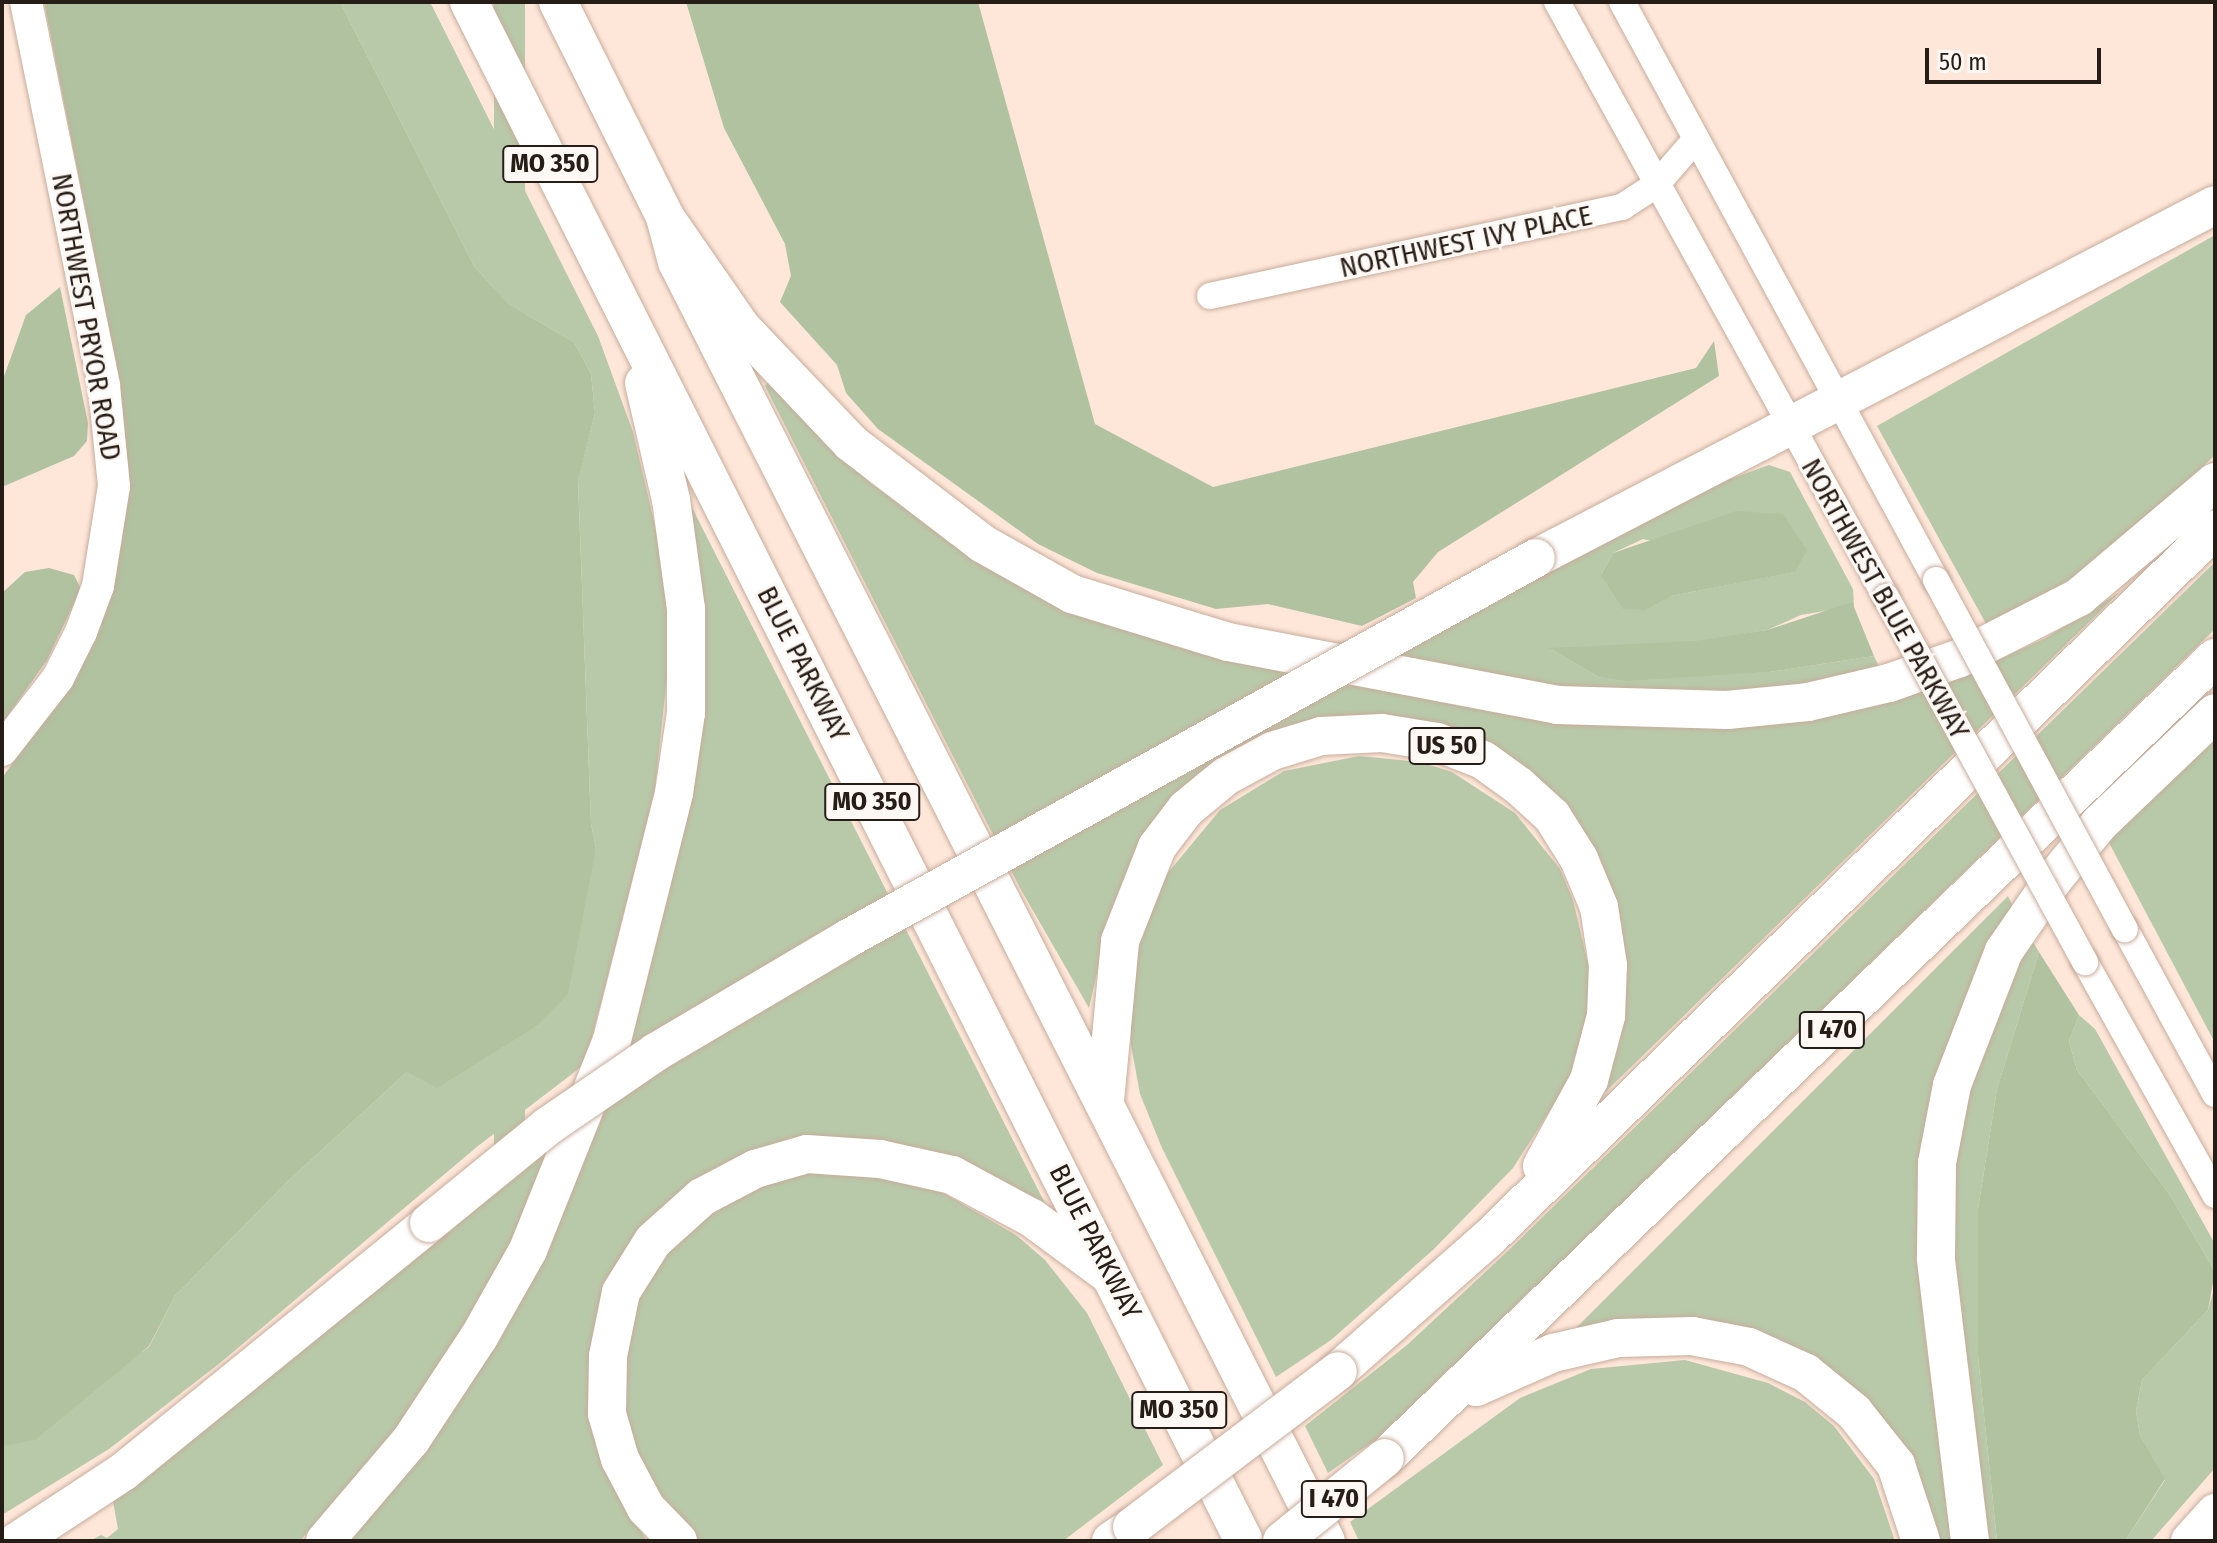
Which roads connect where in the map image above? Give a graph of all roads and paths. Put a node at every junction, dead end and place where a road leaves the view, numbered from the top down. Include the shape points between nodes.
1 (26, 2) edge
2 (469, 2) edge
3 (558, 2) edge
4 (1557, 2) edge
5 (1622, 2) edge
6 (1696, 139) junction
7 (1656, 185) junction
8 (2215, 205) edge
9 (665, 217) junction
10 (1210, 296) dead end
11 (631, 325) junction
12 (1838, 398) junction
13 (1787, 425) junction
14 (2215, 482) edge
15 (2215, 529) edge
16 (2215, 658) edge
17 (2215, 713) edge
18 (2, 750) edge
19 (2215, 1094) edge
20 (1105, 1101) junction
21 (2215, 1195) edge
22 (1490, 1237) junction
23 (1113, 1278) junction
24 (1449, 1401) junction
25 (72, 1505) junction
26 (2215, 1513) edge
27 (1122, 1534) edge
28 (2, 1535) edge
29 (18, 1541) edge
30 (325, 1541) edge
31 (678, 1541) edge
32 (1244, 1541) edge
33 (1282, 1541) edge
34 (1326, 1541) edge
35 (1921, 1541) edge
36 (1970, 1541) edge
37 (2190, 1541) edge

1 - 18 main road, NORTHWEST PRYOR ROAD via 104,385 114,486 98,586 81,632 58,678
2 - 11 highway, BLUE PARKWAY / MO 350
3 - 9 highway, MO 350
4 - 7 street, NORTHWEST BLUE PARKWAY
5 - 6 street, NORTHWEST BLUE PARKWAY
6 - 7 street, NORTHWEST IVY PLACE
6 - 12 street, NORTHWEST BLUE PARKWAY
7 - 10 street, NORTHWEST IVY PLACE via 1622,207 1577,220
7 - 13 street, NORTHWEST BLUE PARKWAY
8 - 12 highway
9 - 14 highway via 742,328 851,443 983,544 1072,594 1228,642 1557,705 1727,710 1808,702 1889,683 1960,658 2079,597
9 - 20 highway, MO 350 via 677,262
11 - 23 highway, BLUE PARKWAY / MO 350
11 - 30 highway via 671,500 686,609 686,713 674,793 642,926 612,1040 528,1250 411,1440
12 - 13 highway
12 - 19 street, NORTHWEST BLUE PARKWAY, bridge
13 - 21 street, NORTHWEST BLUE PARKWAY, bridge
13 - 25 highway, bridge via 847,939 669,1044 548,1126 123,1472
15 - 22 highway
16 - 24 highway, I 470
17 - 36 highway via 2100,823 2053,880 2004,951 1952,1085 1937,1163 1936,1258
20 - 22 highway, US 50 via 1120,941 1157,847 1186,809 1226,776 1272,751 1321,736 1382,733 1437,742 1483,760 1552,816 1579,859 1599,907 1608,965 1606,1016 1589,1080 1564,1134
20 - 34 highway
22 - 27 highway, bridge via 1338,1371
23 - 31 highway via 1032,1218 952,1175 880,1159 807,1154 755,1169 702,1197 653,1241 621,1292 608,1356 607,1414 620,1459 646,1508
23 - 32 highway, BLUE PARKWAY / MO 350
24 - 33 highway, I 470, bridge
24 - 35 highway via 1553,1353 1618,1338 1692,1336 1749,1347 1806,1373 1854,1412 1896,1465
25 - 28 highway
25 - 29 highway
26 - 37 highway

